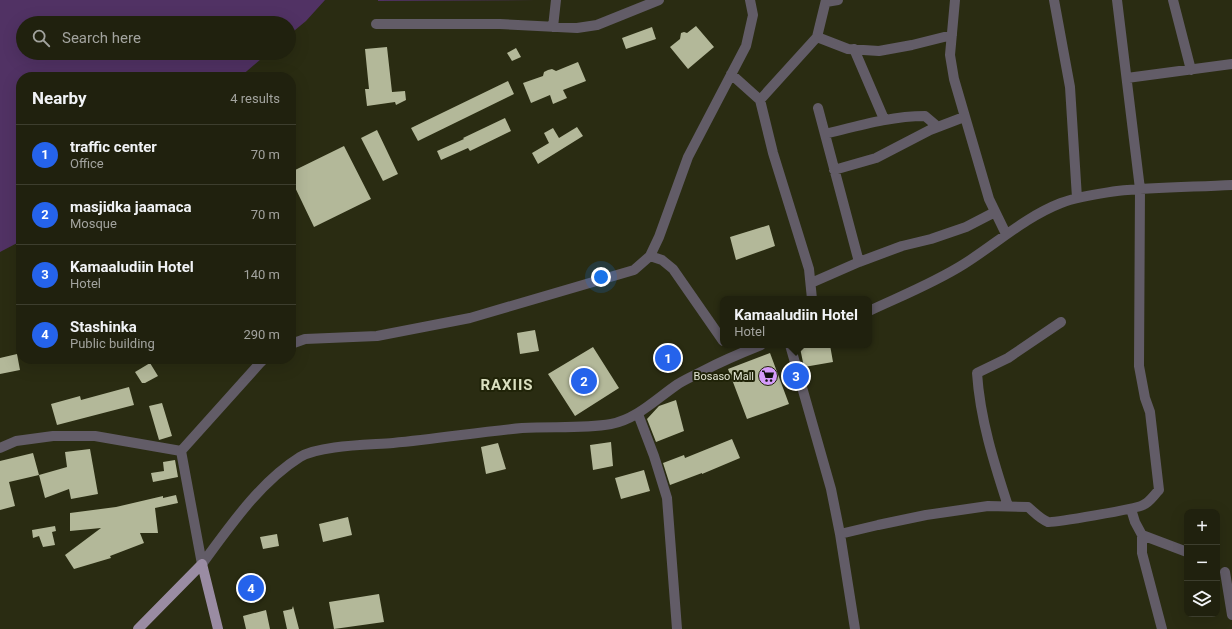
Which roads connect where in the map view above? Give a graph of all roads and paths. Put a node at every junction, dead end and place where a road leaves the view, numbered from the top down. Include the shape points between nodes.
1 (556, 0) edge
2 (659, 0) edge
3 (750, 0) edge
4 (838, 0) edge
5 (955, 0) edge
6 (1054, 0) edge
7 (1117, 0) edge
8 (1174, 0) edge
9 (826, 1) edge
10 (376, 24) dead end
11 (553, 26) junction
12 (952, 35) junction
13 (817, 37) junction
14 (854, 49) junction
15 (1232, 64) edge
16 (1191, 70) junction
17 (731, 74) junction
18 (1127, 78) junction
19 (760, 100) junction
20 (818, 108) dead end
21 (964, 117) junction
22 (884, 119) junction
23 (938, 127) junction
24 (825, 134) junction
25 (834, 170) junction
26 (1232, 184) edge
27 (1140, 189) junction
28 (1077, 198) junction
29 (995, 212) junction
30 (1006, 234) junction
31 (650, 256) junction
32 (859, 262) junction
33 (810, 283) junction
34 (812, 296) edge
35 (872, 310) edge
36 (1061, 322) dead end
37 (720, 337) edge
38 (296, 342) edge
39 (728, 348) edge
40 (753, 348) edge
41 (791, 348) edge
42 (733, 356) junction
43 (258, 364) edge
44 (638, 414) junction
45 (0, 448) edge
46 (182, 451) junction
47 (1008, 506) junction
48 (1131, 509) junction
49 (840, 534) junction
50 (1142, 535) junction
51 (1184, 551) edge
52 (202, 564) junction
53 (1220, 567) edge
54 (1229, 575) edge
55 (1232, 615) edge
56 (138, 629) edge
57 (218, 629) edge
58 (677, 629) edge
59 (855, 629) edge
60 (1162, 629) edge

1 - 11 street
2 - 11 street via 597,25 577,28
3 - 17 street via 754,15 746,46
4 - 9 street
5 - 12 street
6 - 28 street via 1070,87
7 - 18 street
8 - 16 street
9 - 13 street
10 - 11 street
12 - 14 street via 879,51
12 - 21 street via 950,55
13 - 14 street
13 - 19 street
14 - 22 street
15 - 16 street
16 - 18 street
17 - 19 street
17 - 31 street via 688,158
18 - 27 street
19 - 33 street via 773,153 809,269
20 - 24 street
21 - 23 street
21 - 29 street
22 - 23 street via 925,116
22 - 24 street
23 - 25 street via 876,158
24 - 25 street
25 - 32 street
26 - 27 street
27 - 28 street
27 - 48 street via 1138,366 1150,412 1159,490 1144,505
28 - 30 street via 1042,212
29 - 30 street
29 - 32 street via 931,239 902,246
30 - 35 street via 963,265
31 - 37 street via 662,260 673,268
31 - 38 street via 634,270 470,318 377,336 305,339
32 - 33 street
33 - 34 street
36 - 47 street via 1008,358 977,373 985,427
39 - 42 street
40 - 42 street
41 - 49 street via 831,489
42 - 44 street via 679,383
43 - 46 street
44 - 52 street via 612,424 504,430 420,441 342,447 301,456 279,473 249,503
44 - 58 street via 667,498
45 - 46 street via 16,441 53,436 95,436
46 - 52 street
47 - 48 street via 1028,507 1049,522
47 - 49 street via 988,506 926,515
48 - 50 street
49 - 59 street
50 - 51 street
50 - 60 street via 1142,553
52 - 56 main road
52 - 57 main road
53 - 54 street
54 - 55 street

